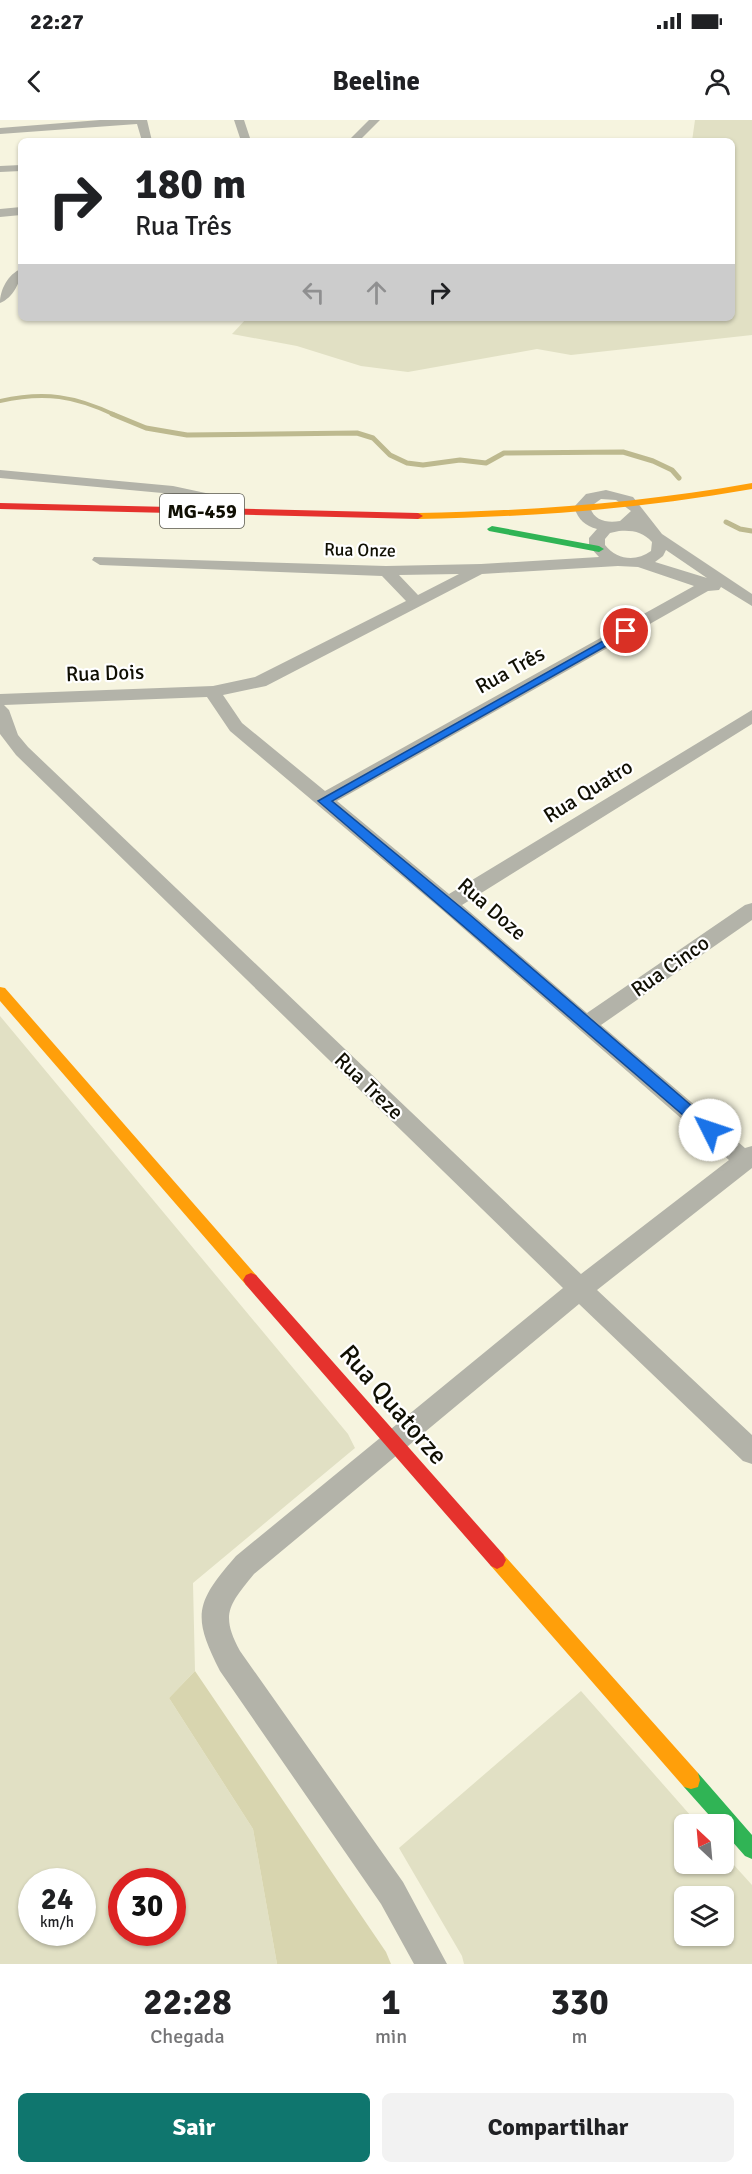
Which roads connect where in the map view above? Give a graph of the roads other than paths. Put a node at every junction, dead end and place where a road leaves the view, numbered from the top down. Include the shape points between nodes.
1 (142, 120) edge
2 (239, 120) edge
3 (354, 120) edge
4 (375, 120) edge
5 (0, 131) edge
6 (356, 137) edge
7 (146, 138) edge
8 (245, 138) edge
9 (18, 168) edge
10 (0, 169) edge
11 (18, 211) edge
12 (0, 213) edge
13 (18, 277) edge
14 (0, 300) edge
15 (0, 474) edge
16 (752, 486) edge
17 (601, 496) junction
18 (695, 498) junction
19 (680, 500) junction
20 (0, 506) edge
21 (636, 509) junction
22 (582, 511) junction
23 (228, 512) junction
24 (528, 514) junction
25 (404, 517) junction
26 (618, 526) junction
27 (652, 532) junction
28 (597, 536) junction
29 (100, 560) dead end
30 (618, 561) junction
31 (640, 562) junction
32 (481, 569) junction
33 (386, 571) junction
34 (712, 582) junction
35 (752, 601) edge
36 (416, 602) junction
37 (213, 691) junction
38 (0, 700) edge
39 (0, 710) edge
40 (752, 716) edge
41 (324, 801) junction
42 (448, 904) junction
43 (752, 910) edge
44 (0, 992) edge
45 (588, 1023) junction
46 (748, 1158) edge
47 (580, 1290) junction
48 (393, 1443) junction
49 (752, 1452) edge
50 (752, 1849) edge
51 (430, 1964) edge

1 - 5 street
1 - 7 street
2 - 8 street
3 - 6 street
4 - 6 street
9 - 10 street
11 - 12 street
13 - 14 street
15 - 23 street via 172,489 210,498
16 - 18 main road, MG-459
17 - 18 main road
17 - 21 street via 624,498
17 - 22 street via 583,504
17 - 24 main road
18 - 19 main road, MG-459
19 - 21 main road, MG-459
19 - 27 main road via 659,512
20 - 23 main road, MG-459
21 - 22 main road, MG-459
21 - 26 street via 631,521
21 - 27 street
22 - 24 main road, MG-459
22 - 28 street
23 - 25 main road, MG-459
24 - 25 main road, MG-459
25 - 28 main road
26 - 27 street
26 - 28 street
27 - 31 street via 660,545 658,553
27 - 34 street
28 - 30 street via 606,556
29 - 33 street, Rua Onze
30 - 31 street, Rua Onze
30 - 32 street, Rua Onze
31 - 34 street, Rua Onze
32 - 33 street, Rua Onze
32 - 36 street, Rua Dois
33 - 36 street
34 - 35 street
34 - 41 street, Rua Três
36 - 37 street, Rua Dois via 260,682
37 - 38 street, Rua Dois
37 - 41 street, Rua Doze via 236,727
39 - 47 street, Rua Treze via 10,737 22,751
40 - 42 street, Rua Quatro
41 - 42 street, Rua Doze
42 - 45 street, Rua Doze
43 - 45 street, Rua Cinco
44 - 48 main road, Rua Quatorze
45 - 46 street, Rua Doze
46 - 47 street
47 - 48 street
47 - 49 street, Rua Treze
48 - 50 main road, Rua Quatorze
48 - 51 street via 245,1566 223,1591 214,1614 216,1634 230,1661 392,1893

